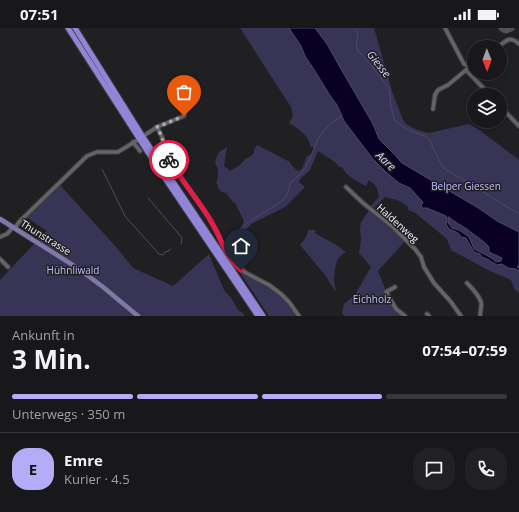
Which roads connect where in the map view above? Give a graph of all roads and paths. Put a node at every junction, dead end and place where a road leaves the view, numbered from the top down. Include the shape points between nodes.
1 (68, 28) edge
2 (75, 28) edge
3 (445, 28) edge
4 (507, 40) edge
5 (519, 44) edge
6 (467, 68) joint
7 (477, 80) edge
8 (484, 88) edge
9 (185, 108) dead end
10 (433, 109) dead end
11 (507, 113) edge
12 (519, 126) edge
13 (157, 127) junction
14 (145, 135) dead end
15 (140, 151) dead end
16 (346, 187) dead end
17 (0, 219) edge
18 (14, 228) junction
19 (0, 237) edge
20 (0, 259) edge
21 (8, 267) dead end
22 (467, 284) dead end
23 (395, 287) dead end
24 (249, 303) junction
25 (138, 316) edge
26 (254, 316) edge
27 (258, 316) edge
28 (263, 316) edge
29 (299, 316) edge
30 (405, 316) edge
31 (461, 316) edge
32 (480, 316) edge

1 - 24 highway
2 - 28 highway via 160,162
3 - 6 street
4 - 5 street via 514,39
6 - 10 street via 448,85 438,90
7 - 8 street
9 - 13 street via 184,116
11 - 12 street
13 - 14 street
13 - 29 street via 168,159 211,221 229,257 241,270 269,285 285,298
15 - 18 street via 135,142 118,152 97,152 87,156
16 - 31 street, Haldenweg via 416,249 434,283
17 - 18 main road, Thunstrasse
18 - 19 street
18 - 25 main road, Thunstrasse via 79,269
20 - 21 street
22 - 32 street via 481,301
23 - 30 street via 386,292 396,309
24 - 26 highway
24 - 27 highway

